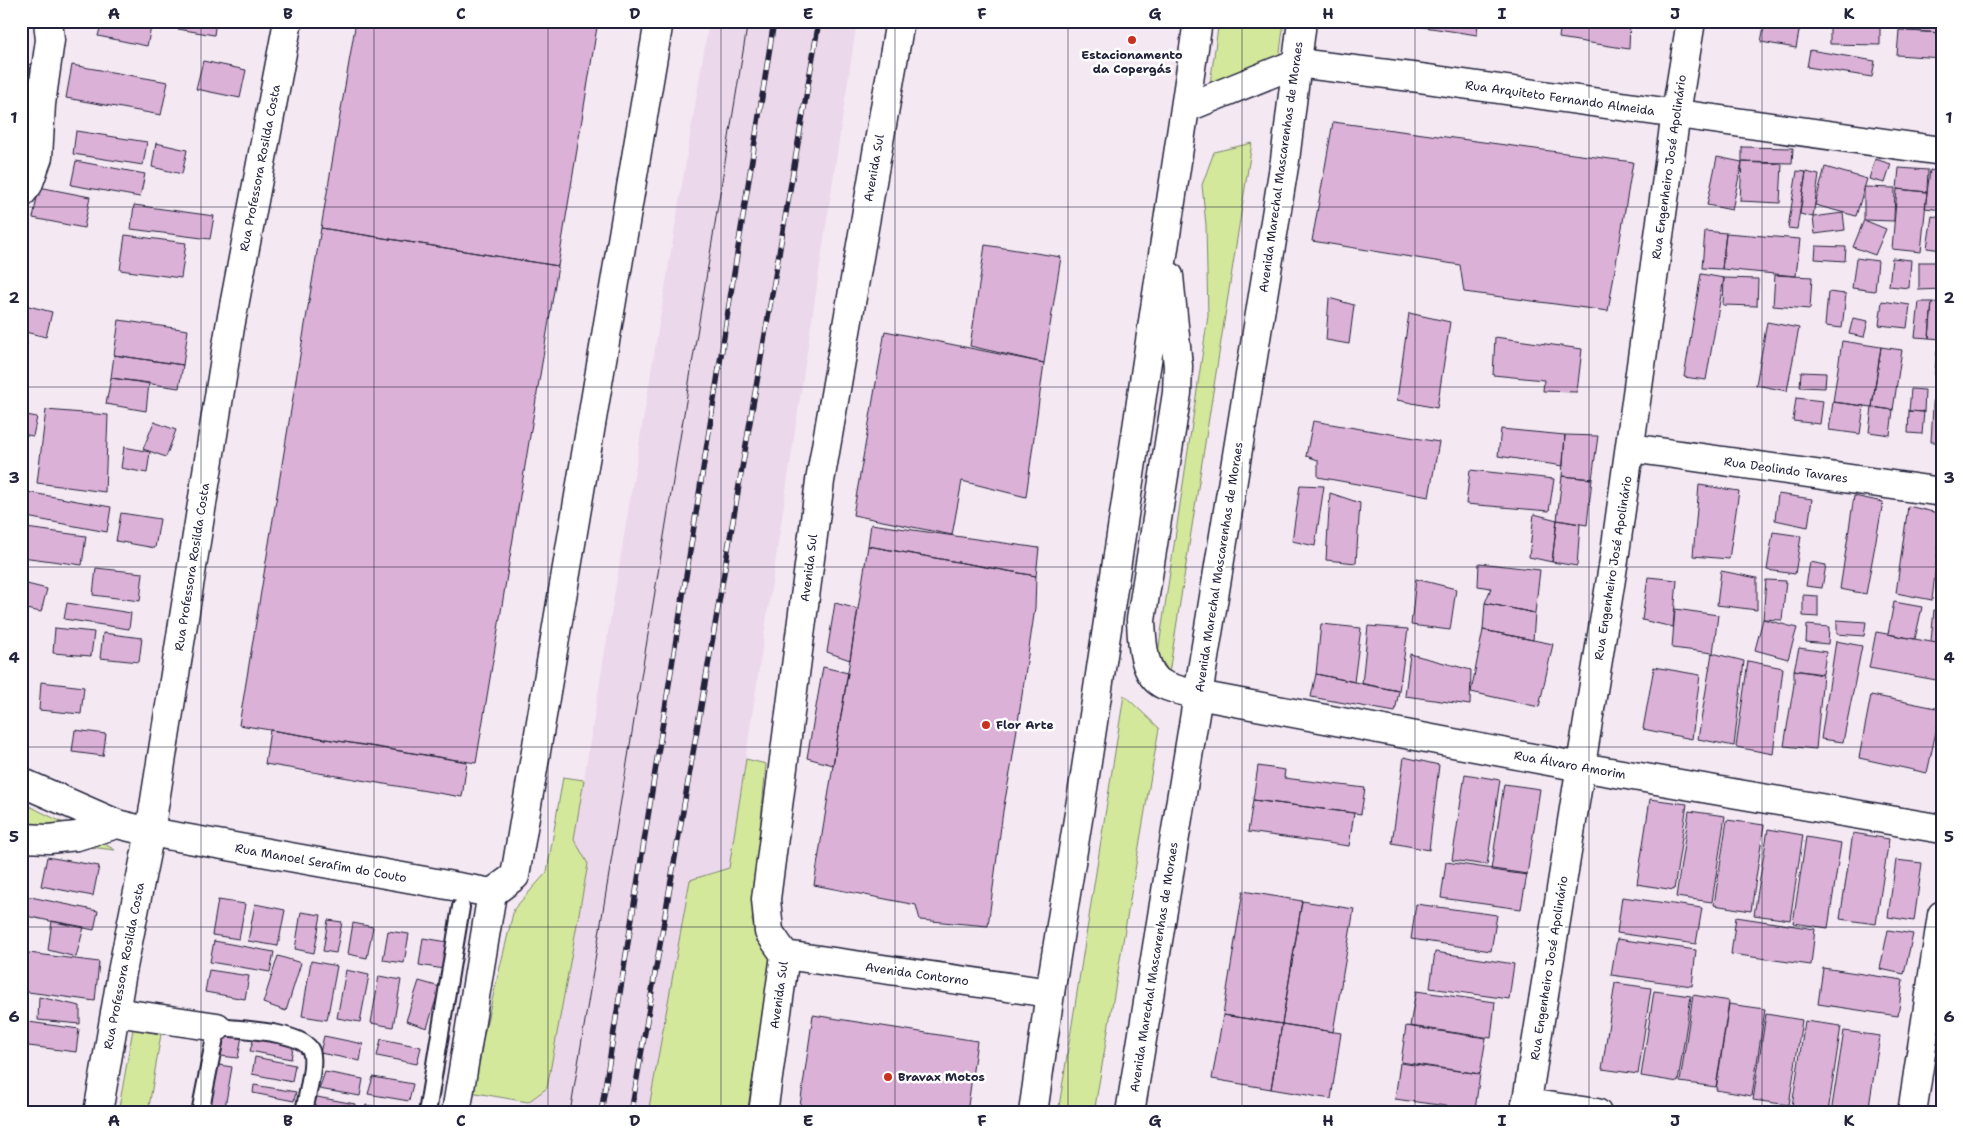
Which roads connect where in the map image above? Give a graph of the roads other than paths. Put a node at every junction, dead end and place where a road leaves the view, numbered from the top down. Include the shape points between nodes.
1 (48, 21) edge
2 (288, 21) edge
3 (659, 21) edge
4 (900, 21) edge
5 (1198, 21) edge
6 (1302, 21) edge
7 (1691, 21) edge
8 (1297, 63) junction
9 (1186, 108) junction
10 (1676, 114) junction
11 (1942, 152) edge
12 (21, 194) edge
13 (1165, 236) junction
14 (1631, 448) junction
15 (1942, 492) edge
16 (1198, 695) junction
17 (1581, 767) junction
18 (21, 782) edge
19 (117, 824) junction
20 (1942, 829) edge
21 (150, 832) junction
22 (21, 838) edge
23 (492, 893) junction
24 (461, 907) dead end
25 (1942, 915) edge
26 (785, 955) junction
27 (1050, 993) junction
28 (115, 1012) junction
29 (217, 1027) junction
30 (1526, 1108) edge
31 (98, 1113) edge
32 (200, 1113) edge
33 (304, 1113) edge
34 (427, 1113) edge
35 (456, 1113) edge
36 (763, 1113) edge
37 (1034, 1113) edge
38 (1130, 1113) edge
39 (1597, 1113) edge
40 (1912, 1113) edge

1 - 12 main road via 50,40 40,104 38,157 28,186
2 - 21 main road, Rua Professora Rosilda Costa via 230,327
3 - 23 main road via 515,876
4 - 26 main road, Avenida Sul via 820,481 766,899 769,932
5 - 9 main road
6 - 8 main road, Avenida Marechal Mascarenhas de Moraes
7 - 10 main road, Rua Engenheiro José Apolinário
8 - 9 main road, Rua Arquiteto Fernando Almeida
8 - 10 main road, Rua Arquiteto Fernando Almeida
8 - 16 main road, Avenida Marechal Mascarenhas de Moraes
9 - 13 main road
10 - 11 main road, Rua Arquiteto Fernando Almeida
10 - 14 main road, Rua Engenheiro José Apolinário
13 - 16 main road, Rua Álvaro Amorim via 1178,366 1177,393 1141,620 1143,653 1150,671 1162,684
13 - 27 main road
14 - 15 main road, Rua Deolindo Tavares
14 - 17 main road, Rua Engenheiro José Apolinário
16 - 17 main road, Rua Álvaro Amorim
16 - 38 main road, Avenida Marechal Mascarenhas de Moraes
17 - 20 main road, Rua Álvaro Amorim
17 - 30 main road, Rua Engenheiro José Apolinário
18 - 19 main road
19 - 21 main road
19 - 22 main road via 77,836
21 - 23 main road, Rua Manoel Serafim do Couto
21 - 28 main road, Rua Professora Rosilda Costa
23 - 35 main road
24 - 34 lane
25 - 40 main road
26 - 27 main road, Avenida Contorno
26 - 36 main road, Avenida Sul
27 - 37 main road
28 - 29 main road
28 - 31 main road, Rua Professora Rosilda Costa
29 - 32 lane
29 - 33 lane via 287,1035 303,1041 311,1052 312,1066
30 - 39 main road

